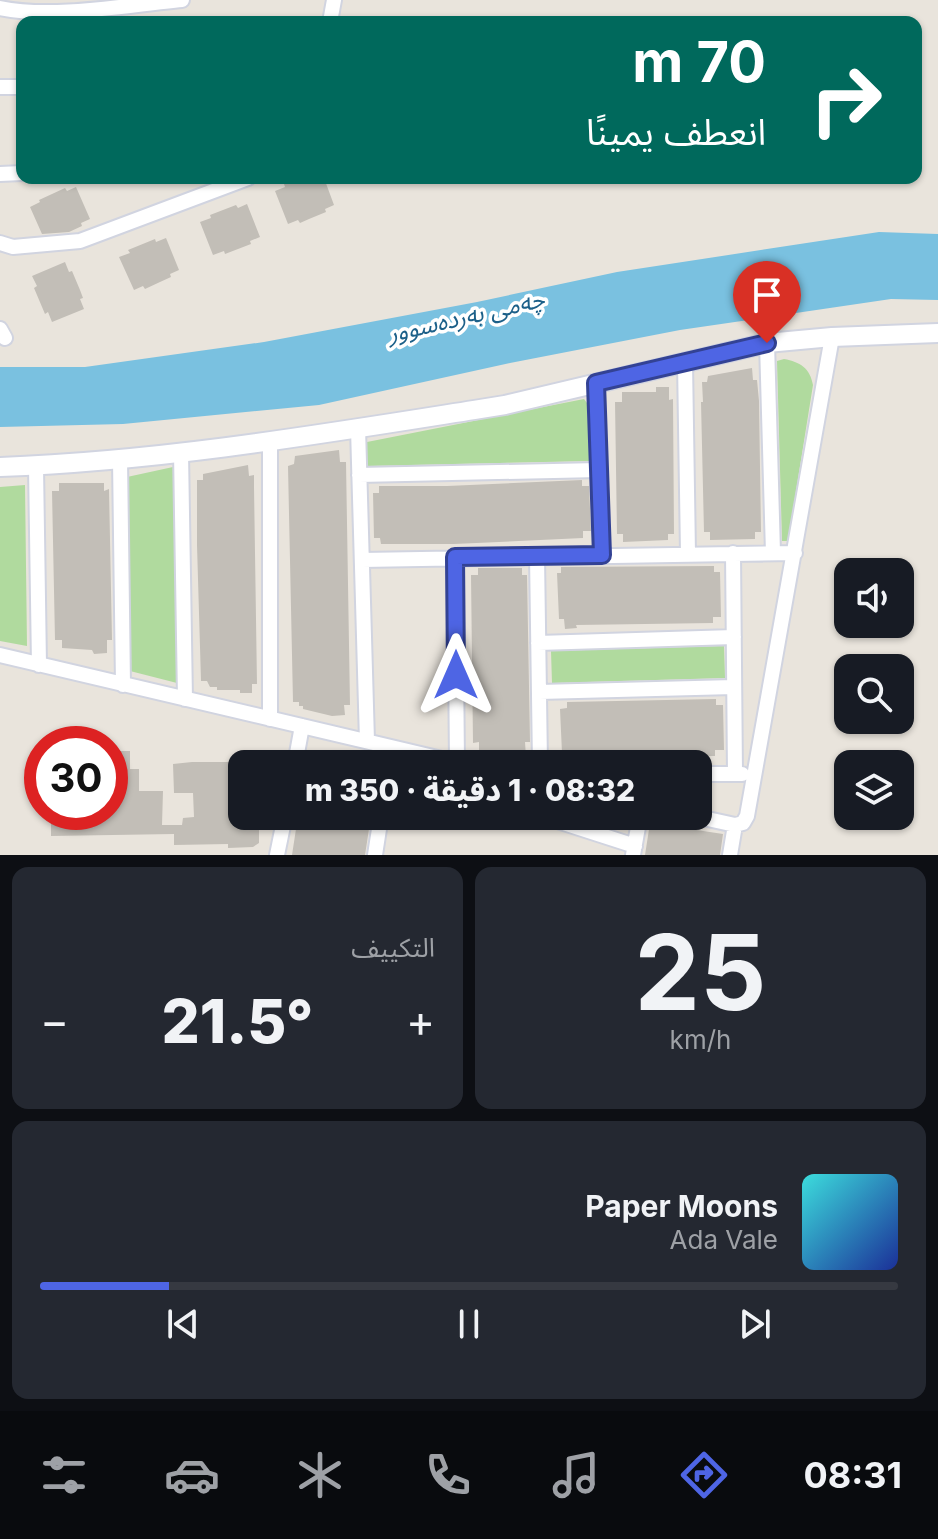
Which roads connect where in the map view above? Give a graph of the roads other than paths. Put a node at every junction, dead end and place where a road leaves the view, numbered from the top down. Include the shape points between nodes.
1 (182, 0) edge
2 (0, 8) edge
3 (51, 16) edge
4 (65, 16) edge
5 (232, 184) edge
6 (0, 243) edge
7 (938, 333) edge
8 (832, 337) junction
9 (767, 343) junction
10 (685, 362) junction
11 (596, 383) junction
12 (358, 428) junction
13 (270, 443) junction
14 (181, 452) junction
15 (120, 459) junction
16 (36, 466) junction
17 (0, 467) edge
18 (599, 470) junction
19 (359, 475) junction
20 (733, 553) junction
21 (773, 553) junction
22 (795, 553) junction
23 (688, 554) junction
24 (602, 555) junction
25 (537, 556) junction
26 (455, 557) junction
27 (362, 560) junction
28 (734, 637) junction
29 (538, 643) junction
30 (0, 655) edge
31 (39, 665) junction
32 (123, 685) junction
33 (734, 687) junction
34 (539, 692) junction
35 (185, 699) junction
36 (270, 719) junction
37 (302, 726) junction
38 (367, 741) junction
39 (394, 748) joint
40 (298, 750) edge
41 (403, 750) edge
42 (460, 750) edge
43 (540, 750) edge
44 (712, 774) edge
45 (735, 774) junction
46 (754, 774) junction
47 (712, 820) edge
48 (735, 825) junction
49 (282, 830) edge
50 (379, 830) edge
51 (579, 830) edge
52 (638, 830) edge
53 (634, 851) edge
54 (277, 855) edge
55 (375, 855) edge
56 (730, 855) edge

1 - 4 street
2 - 3 street
5 - 6 street via 80,241 13,247
7 - 8 street
8 - 9 street
8 - 22 street
9 - 10 street
9 - 21 street
10 - 11 street
10 - 23 street
11 - 12 street via 505,405
11 - 18 street
12 - 13 street
12 - 19 street
13 - 14 street
13 - 36 street
14 - 15 street
14 - 35 street
15 - 16 street
15 - 32 street
16 - 17 street
16 - 31 street
18 - 19 street
18 - 24 street
19 - 27 street
20 - 21 street
20 - 23 street
20 - 28 street
21 - 22 street
22 - 46 street
23 - 24 street
24 - 25 street
25 - 26 street
25 - 29 street
26 - 27 street
26 - 42 street
27 - 38 street
28 - 29 street
28 - 33 street
29 - 34 street
30 - 31 street
31 - 32 street
32 - 35 street
33 - 34 street
33 - 45 street
34 - 43 street
35 - 36 street
36 - 37 street
37 - 38 street
37 - 40 street
38 - 39 street
39 - 41 street
44 - 45 street
45 - 46 street
46 - 48 street via 747,816
47 - 48 street
48 - 56 street
49 - 54 street
50 - 55 street
51 - 53 street
52 - 53 street

